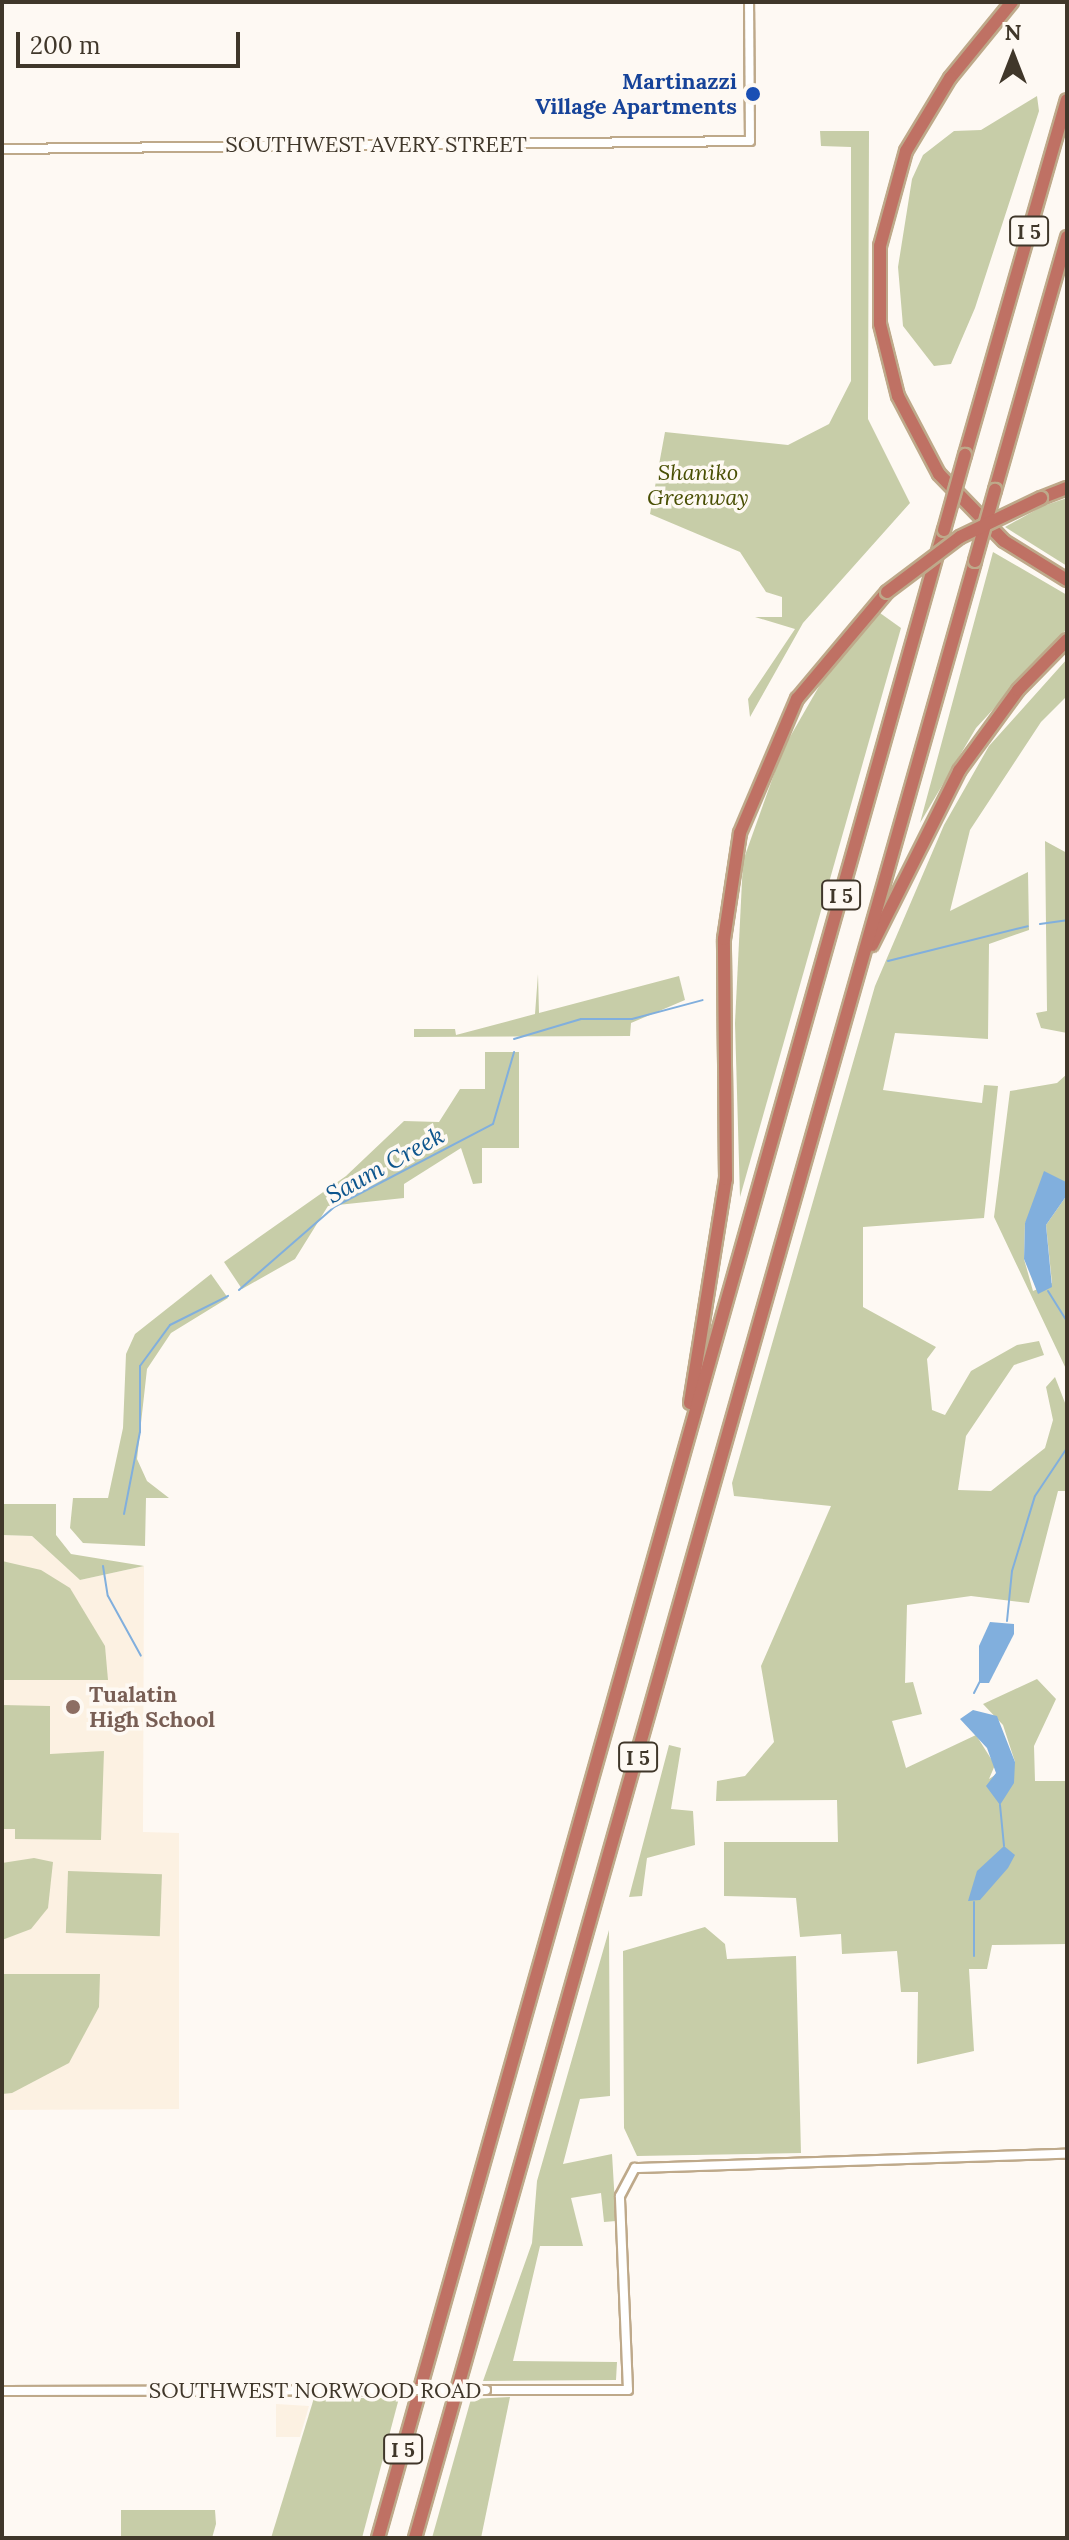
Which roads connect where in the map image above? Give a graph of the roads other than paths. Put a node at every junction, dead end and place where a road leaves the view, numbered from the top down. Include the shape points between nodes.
1 (749, 2) edge
2 (1012, 2) edge
3 (1067, 100) edge
4 (2, 149) edge
5 (1067, 237) edge
6 (1067, 488) edge
7 (1067, 580) edge
8 (1067, 640) edge
9 (857, 976) junction
10 (676, 1476) junction
11 (1067, 2154) edge
12 (2, 2391) edge
13 (378, 2538) edge
14 (415, 2538) edge

1 - 4 street, SOUTHWEST AVERY STREET via 750,141
2 - 7 highway via 950,78 906,151 880,246 880,324 898,396 939,474 1004,541
3 - 10 highway, I 5, bridge
5 - 9 highway, I 5, bridge
6 - 10 highway, bridge via 960,537 887,592 797,699 740,833 724,939 722,1218
8 - 9 highway via 1008,702 959,771
9 - 14 highway, I 5
10 - 13 highway, I 5
11 - 12 street, SOUTHWEST NORWOOD ROAD, bridge via 661,2164 629,2173 620,2196 628,2390

